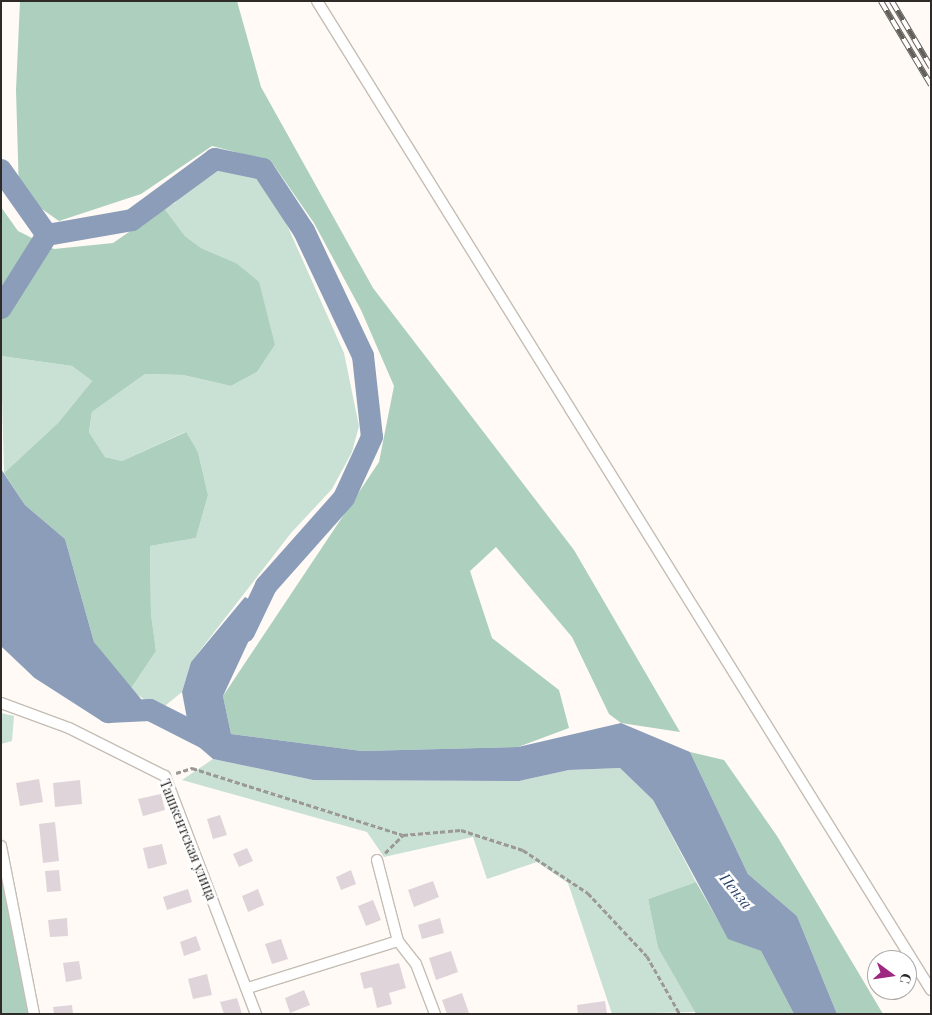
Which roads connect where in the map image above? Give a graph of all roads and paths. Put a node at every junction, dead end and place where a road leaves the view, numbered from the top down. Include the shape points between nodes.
1 (317, 1) edge
2 (1, 703) edge
3 (165, 776) junction
4 (403, 835) junction
5 (1, 846) edge
6 (377, 860) joint
7 (398, 941) junction
8 (248, 988) junction
9 (931, 990) edge
10 (34, 1014) edge
11 (256, 1014) edge
12 (435, 1014) edge
13 (680, 1014) edge

1 - 9 street
2 - 3 street, Ташкентская улица via 68,728
3 - 4 path via 192,768
3 - 8 street, Ташкентская улица
4 - 6 path
4 - 13 path via 461,830 523,850 595,900 647,956
5 - 10 street
6 - 7 street
7 - 8 street
7 - 12 street via 416,964
8 - 11 street, Ташкентская улица

